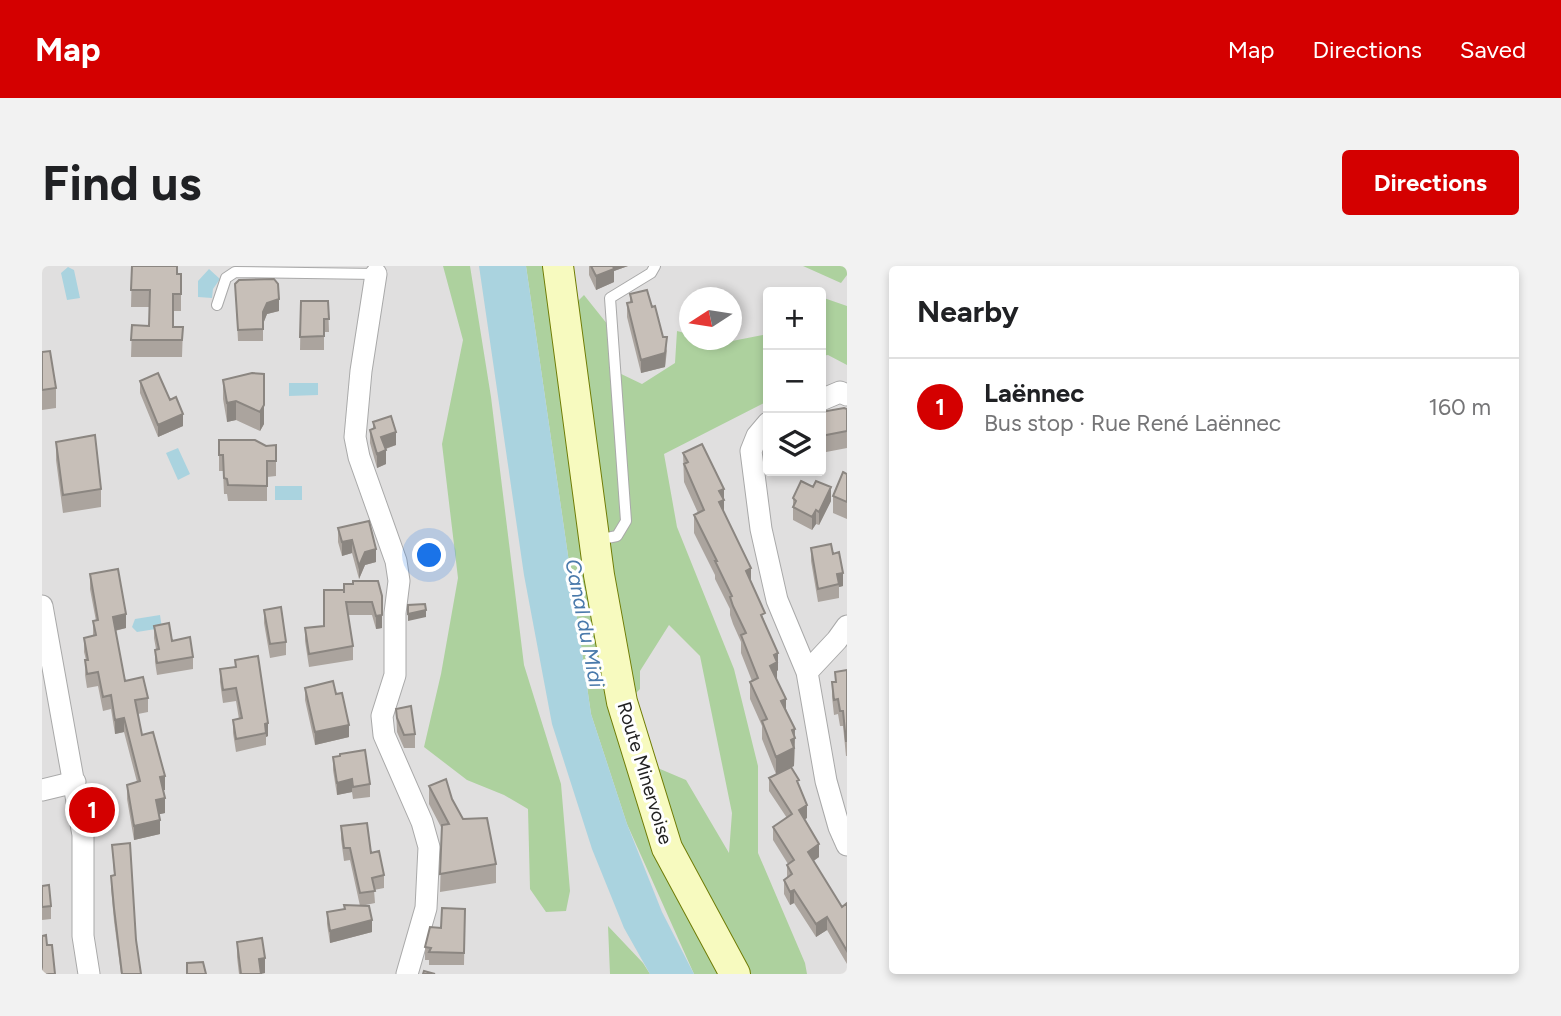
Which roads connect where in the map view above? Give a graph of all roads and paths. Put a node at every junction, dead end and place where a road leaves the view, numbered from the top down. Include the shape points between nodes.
1 (558, 266) edge
2 (655, 266) edge
3 (373, 269) edge
4 (217, 305) dead end
5 (847, 395) edge
6 (826, 398) edge
7 (763, 429) edge
8 (595, 541) junction
9 (42, 606) edge
10 (847, 626) edge
11 (807, 672) junction
12 (836, 779) edge
13 (75, 782) junction
14 (42, 790) edge
15 (847, 845) edge
16 (89, 974) edge
17 (407, 974) edge
18 (735, 974) edge

1 - 8 main road, Route Minervoise
2 - 8 lane via 610,298 626,522 617,536
3 - 4 lane via 235,272 226,278
3 - 17 street via 355,437 399,581 394,613 395,675 382,716 384,735 429,847 426,908
5 - 6 street via 840,392
7 - 11 street via 751,451 761,529 777,600
8 - 18 main road, Route Minervoise via 622,702 667,848
9 - 13 street
10 - 11 street
11 - 12 street
12 - 15 street via 839,827
13 - 14 street
13 - 16 street via 83,835 83,936

